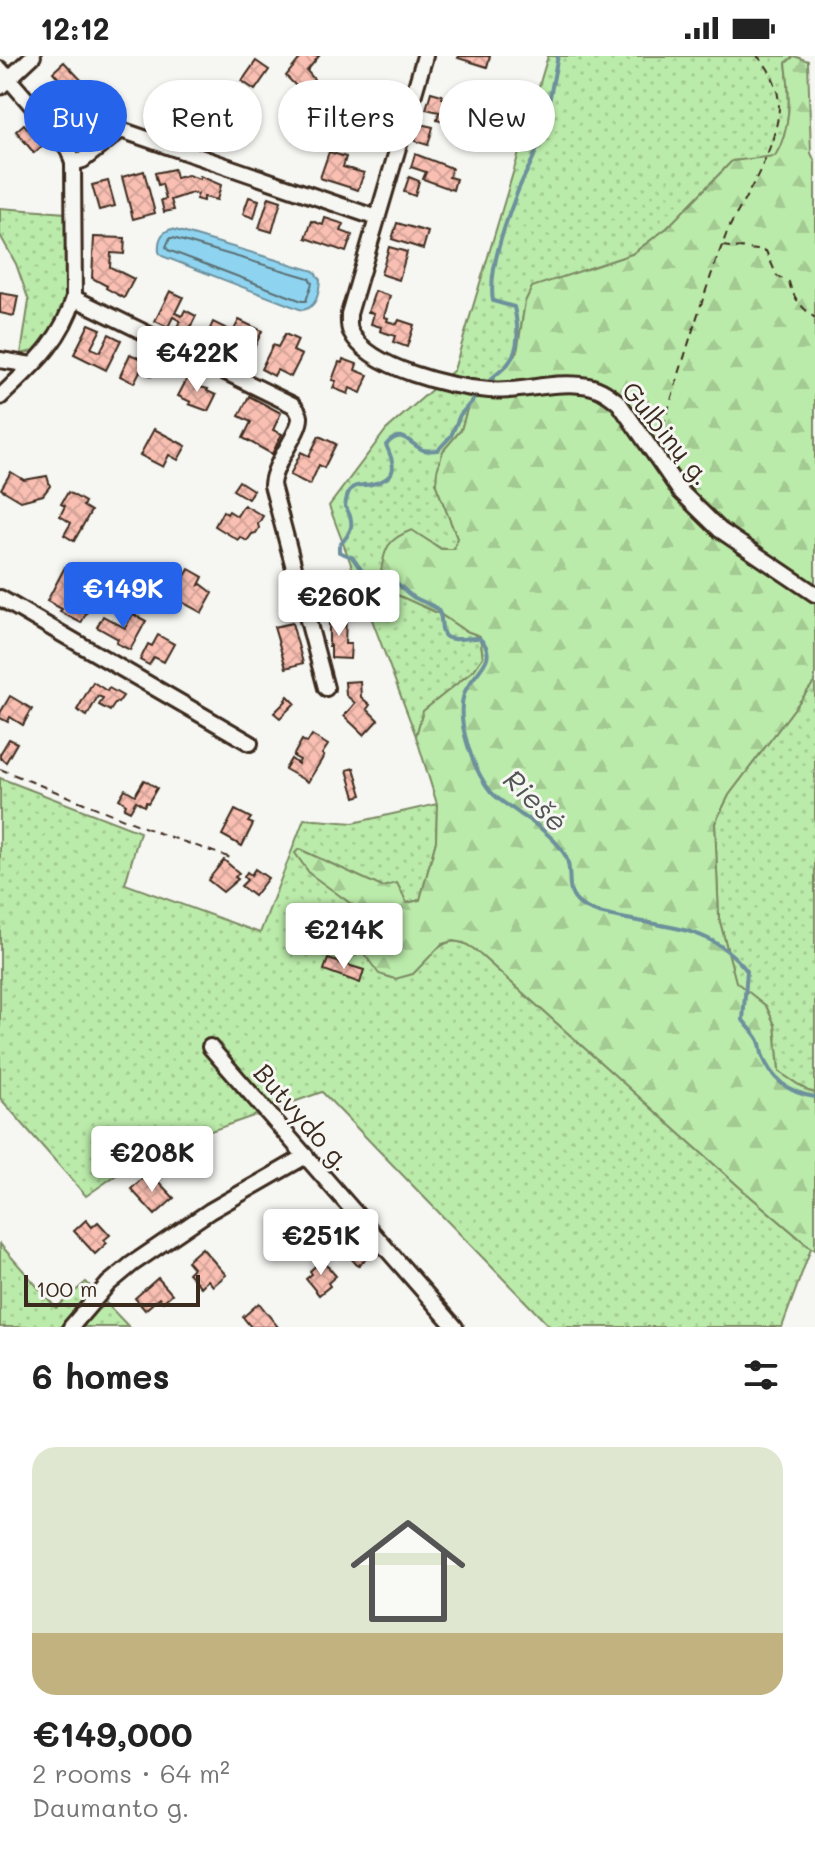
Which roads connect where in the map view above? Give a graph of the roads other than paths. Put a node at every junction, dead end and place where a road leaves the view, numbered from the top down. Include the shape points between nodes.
1 (33, 56) edge
2 (425, 56) edge
3 (3, 78) edge
4 (73, 163) junction
5 (377, 218) junction
6 (74, 298) junction
7 (0, 360) edge
8 (32, 365) junction
9 (0, 397) edge
10 (815, 594) edge
11 (0, 598) edge
12 (326, 688) dead end
13 (250, 743) dead end
14 (210, 1047) dead end
15 (306, 1156) junction
16 (71, 1327) edge
17 (455, 1327) edge

1 - 3 street
2 - 5 street
3 - 4 street via 62,140
4 - 5 street via 121,130
4 - 6 street
5 - 10 street, Gulbinų g. via 349,314 351,332 369,352 418,376 455,385 491,391 579,384 607,393 680,491 720,530
6 - 8 street via 46,353
6 - 12 street via 298,412 298,425 272,485
7 - 8 street
8 - 9 street
11 - 13 street
14 - 15 street, Butvydo g.
15 - 16 street via 132,1264
15 - 17 street, Butvydo g.

